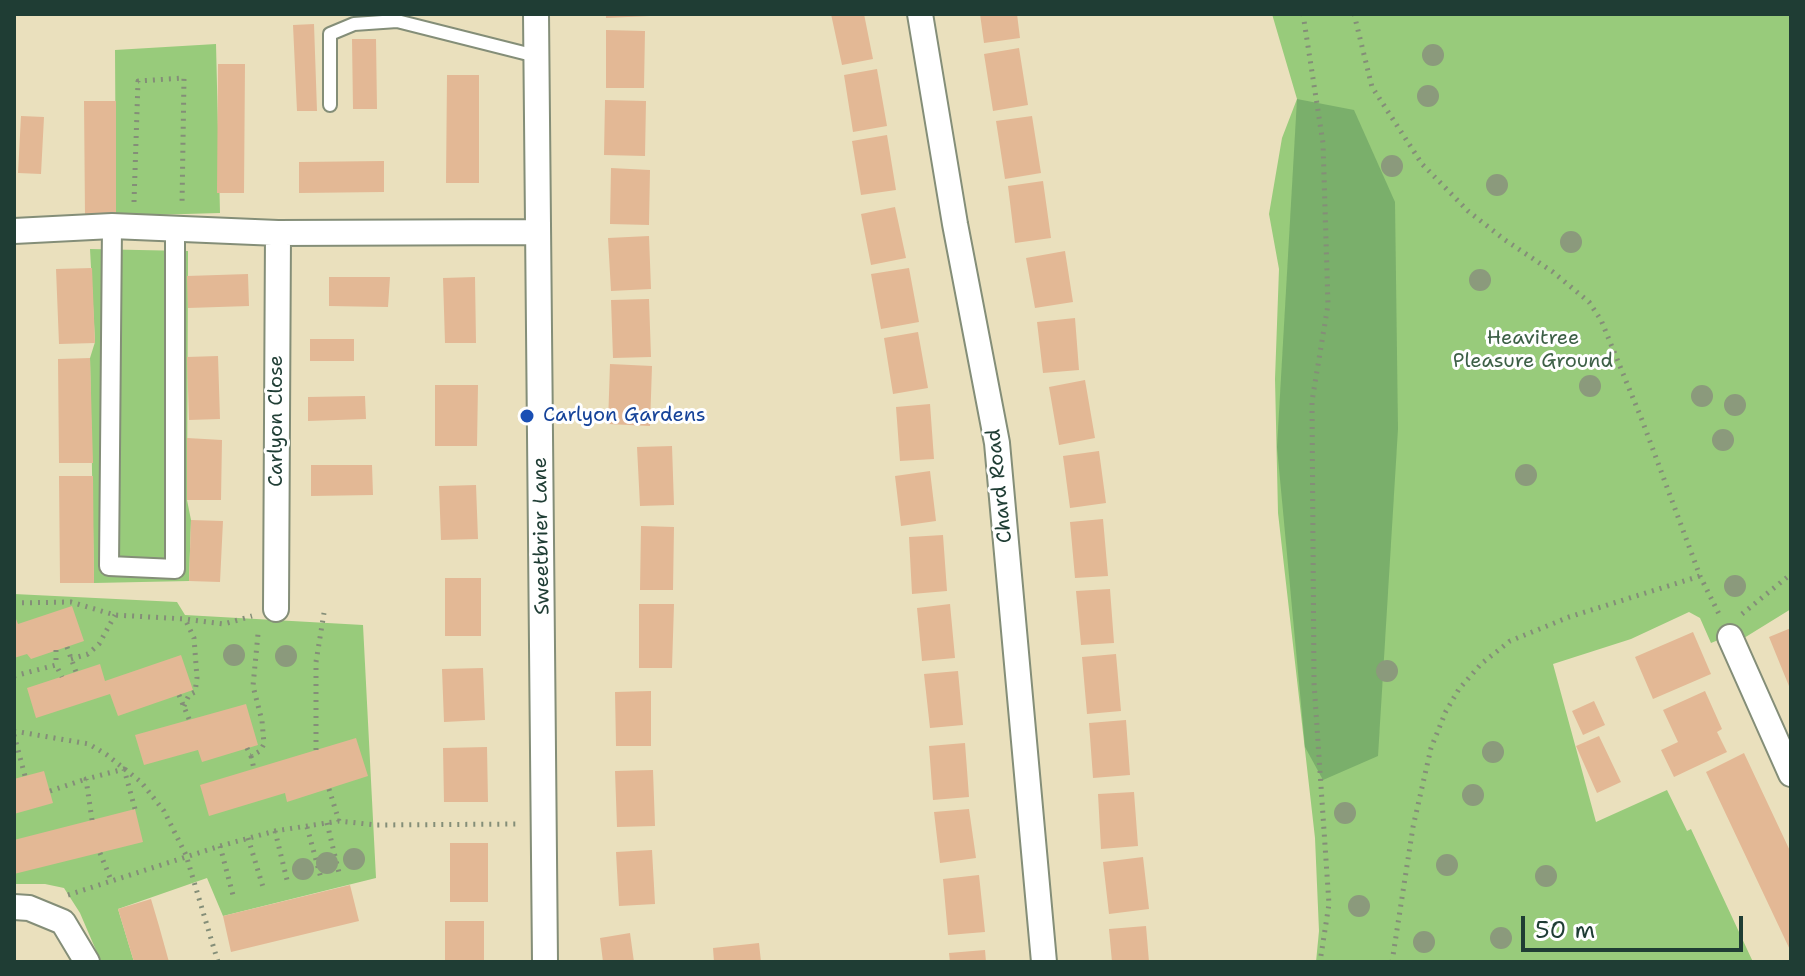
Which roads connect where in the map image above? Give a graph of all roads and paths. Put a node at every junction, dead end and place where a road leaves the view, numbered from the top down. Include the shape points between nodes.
1 (536, 14) edge
2 (920, 14) edge
3 (1303, 14) edge
4 (1354, 14) edge
5 (536, 56) junction
6 (330, 105) dead end
7 (123, 226) junction
8 (178, 227) junction
9 (14, 231) edge
10 (538, 232) junction
11 (278, 233) junction
12 (1791, 574) edge
13 (1700, 576) junction
14 (14, 603) edge
15 (276, 609) junction
16 (324, 613) dead end
17 (115, 615) junction
18 (185, 619) junction
19 (1729, 627) junction
20 (67, 647) dead end
21 (56, 650) dead end
22 (71, 659) junction
23 (56, 665) junction
24 (76, 672) dead end
25 (14, 676) edge
26 (62, 677) dead end
27 (179, 695) dead end
28 (184, 706) junction
29 (189, 719) dead end
30 (14, 733) edge
31 (247, 748) dead end
32 (316, 750) dead end
33 (251, 756) junction
34 (124, 769) junction
35 (254, 769) dead end
36 (1791, 774) edge
37 (25, 776) dead end
38 (86, 779) junction
39 (329, 789) dead end
40 (50, 791) dead end
41 (135, 809) dead end
42 (92, 820) dead end
43 (339, 821) junction
44 (327, 823) junction
45 (544, 823) junction
46 (307, 827) junction
47 (275, 831) junction
48 (248, 838) junction
49 (220, 846) junction
50 (100, 853) dead end
51 (186, 855) junction
52 (340, 877) dead end
53 (321, 878) dead end
54 (111, 880) junction
55 (288, 884) dead end
56 (263, 887) dead end
57 (234, 899) dead end
58 (22, 908) edge
59 (87, 962) edge
60 (218, 962) edge
61 (545, 962) edge
62 (1044, 962) edge
63 (1320, 962) edge
64 (1392, 962) edge

1 - 5 street, Sweetbrier Lane
2 - 62 street, Chard Road via 997,443
3 - 63 path via 1323,143 1328,305 1312,401 1314,683 1329,904
4 - 13 path via 1372,87 1422,164 1468,211 1589,302 1601,320
5 - 6 lane via 397,21 354,24 330,34
5 - 10 street, Sweetbrier Lane
7 - 8 street
7 - 8 path via 138,81 184,78
7 - 8 street via 109,566 175,569
7 - 9 street
8 - 11 street
10 - 11 street
10 - 45 street, Sweetbrier Lane
11 - 15 street, Carlyon Close
12 - 19 path
13 - 19 path
13 - 64 path via 1510,641 1459,689 1431,748
14 - 17 path via 71,602
15 - 18 path via 224,624
15 - 33 path via 258,634 253,686 264,744
16 - 32 path via 316,662
17 - 18 path
17 - 22 path via 99,644
18 - 28 path via 194,638 197,678 195,692
19 - 36 street
20 - 22 path
21 - 23 path
22 - 24 path
23 - 25 path
23 - 26 path
27 - 28 path
28 - 29 path
30 - 34 path via 89,744
30 - 37 path
31 - 33 path
33 - 35 path
34 - 38 path
34 - 41 path
34 - 51 path via 164,811
38 - 40 path
38 - 42 path
39 - 43 path
43 - 44 path
43 - 45 path
44 - 46 path
44 - 52 path
45 - 61 street, Sweetbrier Lane
46 - 47 path
46 - 53 path
47 - 48 path
47 - 55 path
48 - 49 path
48 - 56 path
49 - 51 path
49 - 57 path
50 - 54 path
51 - 54 path
51 - 60 path
54 - 58 path
58 - 59 street via 63,922

